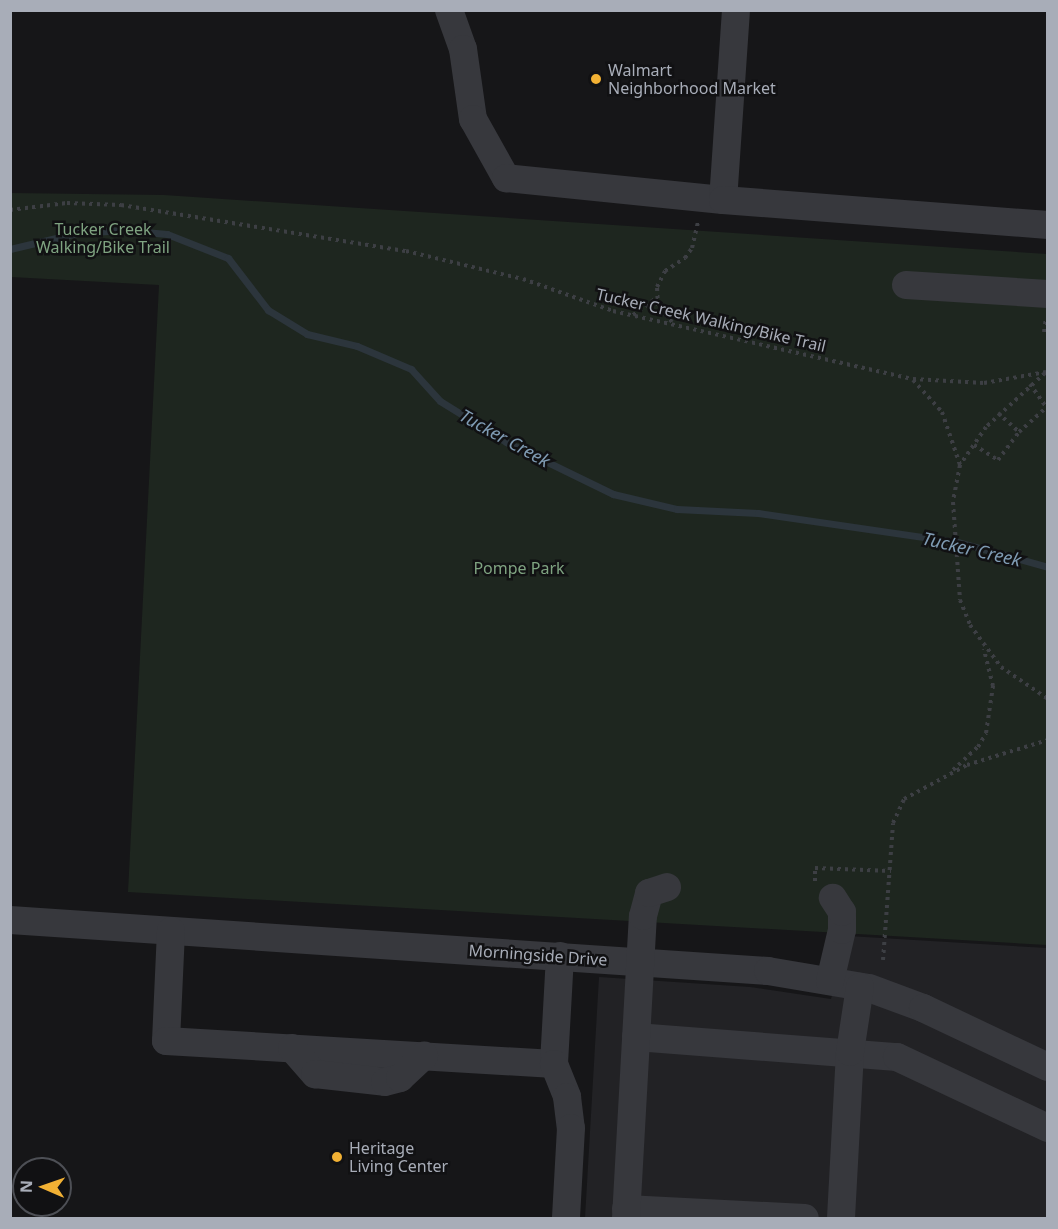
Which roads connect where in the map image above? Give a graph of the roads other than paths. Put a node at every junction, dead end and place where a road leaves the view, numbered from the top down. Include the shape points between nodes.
1 (449, 10) edge
2 (736, 10) edge
3 (723, 200) junction
4 (1047, 225) edge
5 (906, 285) dead end
6 (1047, 294) edge
7 (666, 887) dead end
8 (833, 898) dead end
9 (10, 920) edge
10 (171, 931) junction
11 (560, 956) junction
12 (640, 962) junction
13 (830, 981) junction
14 (860, 987) junction
15 (636, 1037) junction
16 (850, 1052) junction
17 (554, 1064) junction
18 (1047, 1067) edge
19 (1047, 1128) edge
20 (626, 1214) edge
21 (566, 1218) edge
22 (805, 1218) edge
23 (842, 1218) edge

1 - 3 street via 463,49 473,119 506,178
2 - 3 street
3 - 4 street
5 - 6 street
7 - 12 street via 649,893
8 - 13 street via 842,912 842,930
9 - 10 street, Morningside Drive
10 - 11 street, Morningside Drive
10 - 17 street via 166,1041
11 - 12 street, Morningside Drive
11 - 17 street
12 - 13 street, Morningside Drive via 768,971
12 - 15 street
13 - 14 street, Morningside Drive
14 - 16 street
14 - 18 street, Morningside Drive via 923,1008
15 - 16 street
15 - 20 street
16 - 19 street via 897,1057
16 - 23 street
17 - 21 street via 567,1097 571,1128
20 - 22 street

